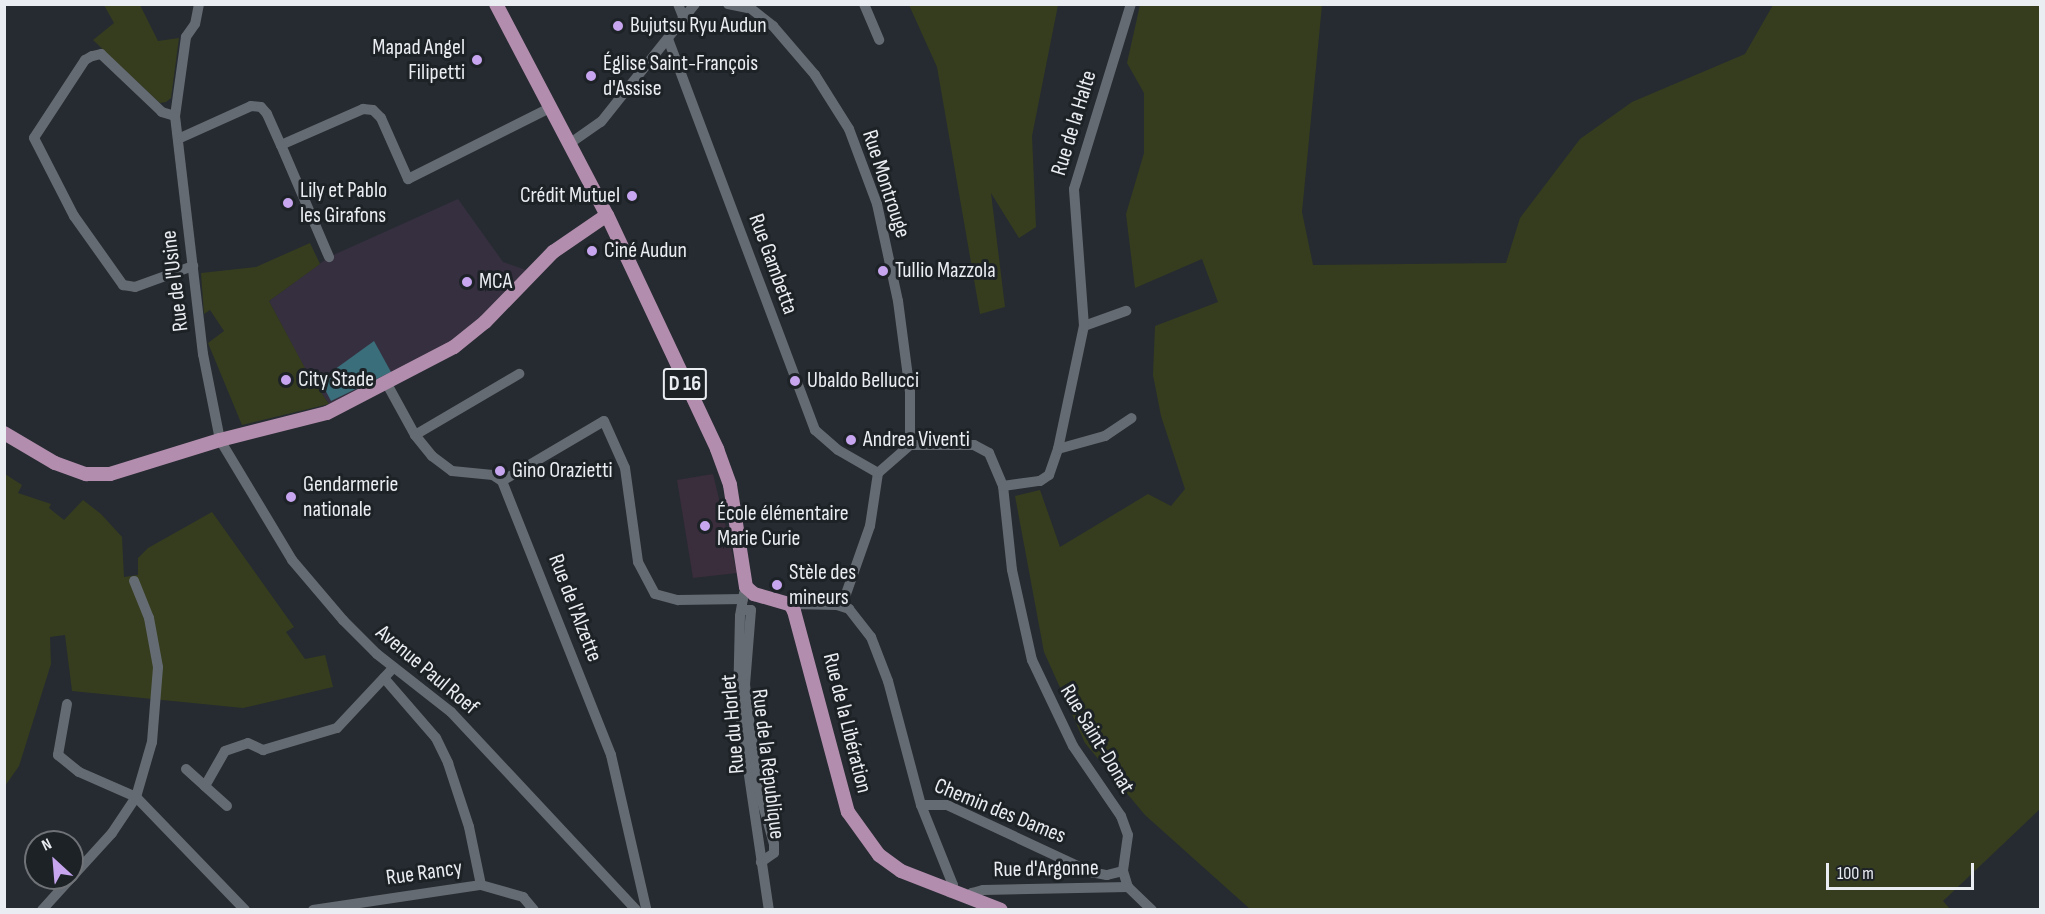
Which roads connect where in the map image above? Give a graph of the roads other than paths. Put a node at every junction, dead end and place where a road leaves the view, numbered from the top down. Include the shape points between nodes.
1 (199, 4) edge
2 (496, 4) edge
3 (678, 4) edge
4 (695, 4) edge
5 (728, 4) edge
6 (864, 4) edge
7 (1131, 4) edge
8 (746, 6) edge
9 (684, 19) junction
10 (668, 39) junction
11 (879, 40) dead end
12 (550, 108) junction
13 (175, 116) junction
14 (178, 139) junction
15 (569, 144) junction
16 (281, 145) junction
17 (607, 215) junction
18 (329, 258) dead end
19 (193, 266) junction
20 (1126, 311) dead end
21 (1084, 326) junction
22 (519, 374) dead end
23 (387, 384) junction
24 (1132, 418) dead end
25 (4, 433) edge
26 (415, 435) junction
27 (220, 440) junction
28 (910, 445) junction
29 (1058, 449) junction
30 (878, 473) junction
31 (502, 481) junction
32 (1003, 486) junction
33 (134, 581) dead end
34 (846, 594) junction
35 (745, 601) junction
36 (790, 604) junction
37 (837, 605) junction
38 (849, 609) junction
39 (394, 666) junction
40 (384, 678) junction
41 (416, 682) junction
42 (403, 698) junction
43 (68, 704) dead end
44 (186, 769) dead end
45 (205, 786) junction
46 (136, 798) junction
47 (921, 805) junction
48 (226, 806) dead end
49 (84, 863) edge
50 (1123, 871) junction
51 (1091, 872) junction
52 (481, 885) junction
53 (1091, 885) junction
54 (1128, 887) junction
55 (59, 890) edge
56 (950, 892) junction
57 (969, 898) junction
58 (42, 909) edge
59 (245, 909) edge
60 (312, 909) edge
61 (534, 909) edge
62 (644, 909) edge
63 (769, 909) edge
64 (1001, 909) edge
65 (1152, 909) edge

1 - 13 street, Rue de l'Usine via 195,24 186,37
2 - 12 main road, D 16
3 - 9 street
4 - 9 street
5 - 8 street, Rue Montrouge
6 - 11 street
7 - 21 street, Rue de la Halte via 1074,189
8 - 28 street, Rue Montrouge via 773,26 815,75 849,129 869,182 898,301 910,392
9 - 10 street
10 - 15 street via 601,122
10 - 30 street, Rue Gambetta via 815,430 838,450
12 - 15 main road, D 16
12 - 16 street via 408,179 381,118 373,110 363,109
13 - 14 street, Rue de l'Usine
13 - 19 street via 162,112 101,54 85,60 34,138 74,216 123,285 135,287
14 - 16 street via 251,106 261,107 267,114
14 - 19 street, Rue de l'Usine
15 - 17 main road, D 16
16 - 18 street
17 - 23 main road via 553,252 485,322 454,347
17 - 35 main road, D 16 via 717,449 730,485
19 - 27 street, Rue de l'Usine via 203,354
20 - 21 street
21 - 29 street, Rue de la Halte
22 - 26 street
23 - 26 street
23 - 27 main road via 327,414
24 - 29 street via 1105,436
25 - 27 main road via 55,464 86,474 132,468
26 - 31 street via 432,456 452,471 493,475
27 - 39 street, Avenue Paul Roef via 292,560 348,626
28 - 30 street
28 - 32 street via 974,445 988,453
29 - 32 street, Rue de la Halte via 1049,476
30 - 34 street via 870,526
31 - 35 street via 604,421 625,468 638,562 655,594 678,600
31 - 62 street, Rue de l'Alzette via 611,755
32 - 50 street, Rue Saint-Donat via 1012,570 1032,660 1073,746 1121,816 1128,835
33 - 46 street via 149,618 158,667 152,742
34 - 37 street via 840,596
34 - 38 street, Chemin des Dames via 853,601
35 - 36 main road via 754,594
35 - 63 street, Rue de la République via 738,701
36 - 37 street
36 - 56 main road, Rue de la Libération via 800,626 848,812 879,855 901,871
37 - 38 street
38 - 47 street, Chemin des Dames via 871,638 888,681
39 - 40 street
39 - 41 street, Avenue Paul Roef
40 - 42 street
40 - 45 street via 337,728 263,750 248,743 231,747
41 - 42 street
41 - 62 street, Avenue Paul Roef via 451,712
42 - 52 street via 436,738 448,763 469,827
43 - 46 street via 58,755 79,772
44 - 45 street
45 - 48 street
46 - 49 street via 112,833
46 - 59 street
47 - 51 street, Chemin des Dames via 946,806
47 - 56 street via 953,885
50 - 51 street, Chemin des Dames via 1107,875
50 - 54 street
51 - 53 street
52 - 60 street, Rue Rancy
52 - 61 street, Rue Rancy via 523,897
53 - 54 street, Rue d'Argonne
53 - 57 street, Rue d'Argonne via 983,890
54 - 65 street
55 - 58 street
56 - 57 main road, Rue de la Libération
57 - 64 main road, Rue de la Libération

